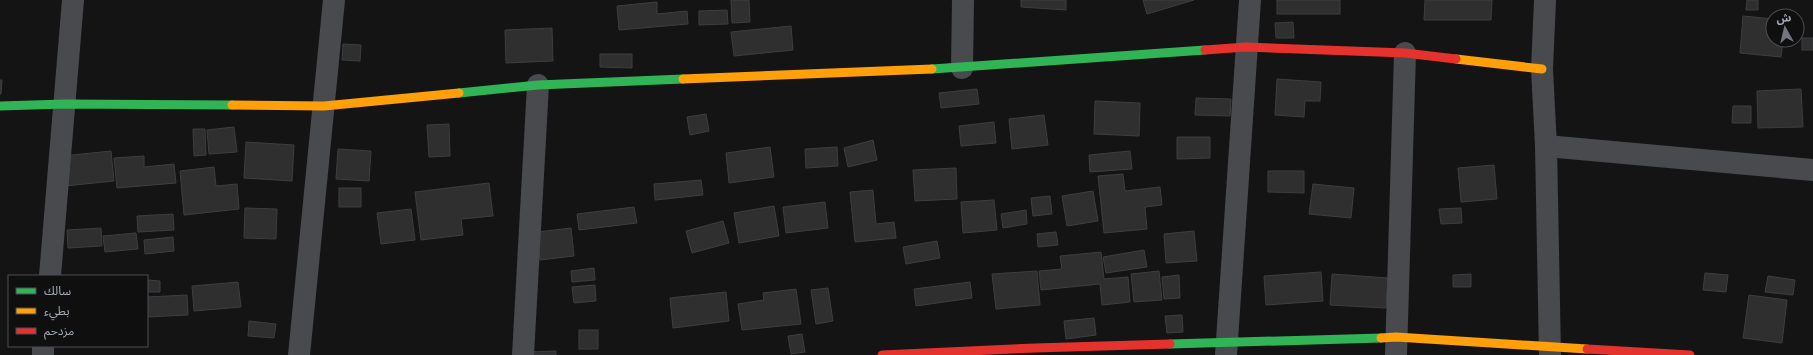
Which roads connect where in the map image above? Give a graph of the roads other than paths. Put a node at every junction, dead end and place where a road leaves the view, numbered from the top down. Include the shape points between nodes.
1 (73, 0) edge
2 (334, 0) edge
3 (963, 0) edge
4 (1250, 0) edge
5 (1545, 0) edge
6 (1246, 47) junction
7 (1405, 53) junction
8 (962, 68) junction
9 (1542, 69) junction
10 (538, 85) junction
11 (66, 104) junction
12 (0, 106) edge
13 (324, 106) junction
14 (1546, 146) junction
15 (1813, 170) edge
16 (50, 275) edge
17 (1396, 346) edge
18 (1227, 349) edge
19 (1035, 351) edge
20 (1550, 351) edge
21 (299, 355) edge
22 (524, 355) edge
23 (882, 355) edge
24 (1690, 355) edge

1 - 11 street
2 - 13 street
3 - 8 street
4 - 6 street
5 - 9 street
6 - 7 street
6 - 8 street
6 - 18 street
7 - 9 street
7 - 17 street
8 - 10 street
9 - 14 street
10 - 13 street
10 - 22 street
11 - 12 street
11 - 13 street
11 - 16 street
13 - 21 street
14 - 15 street
14 - 20 street
17 - 18 street
17 - 20 street
18 - 19 street
19 - 23 street
20 - 24 street

